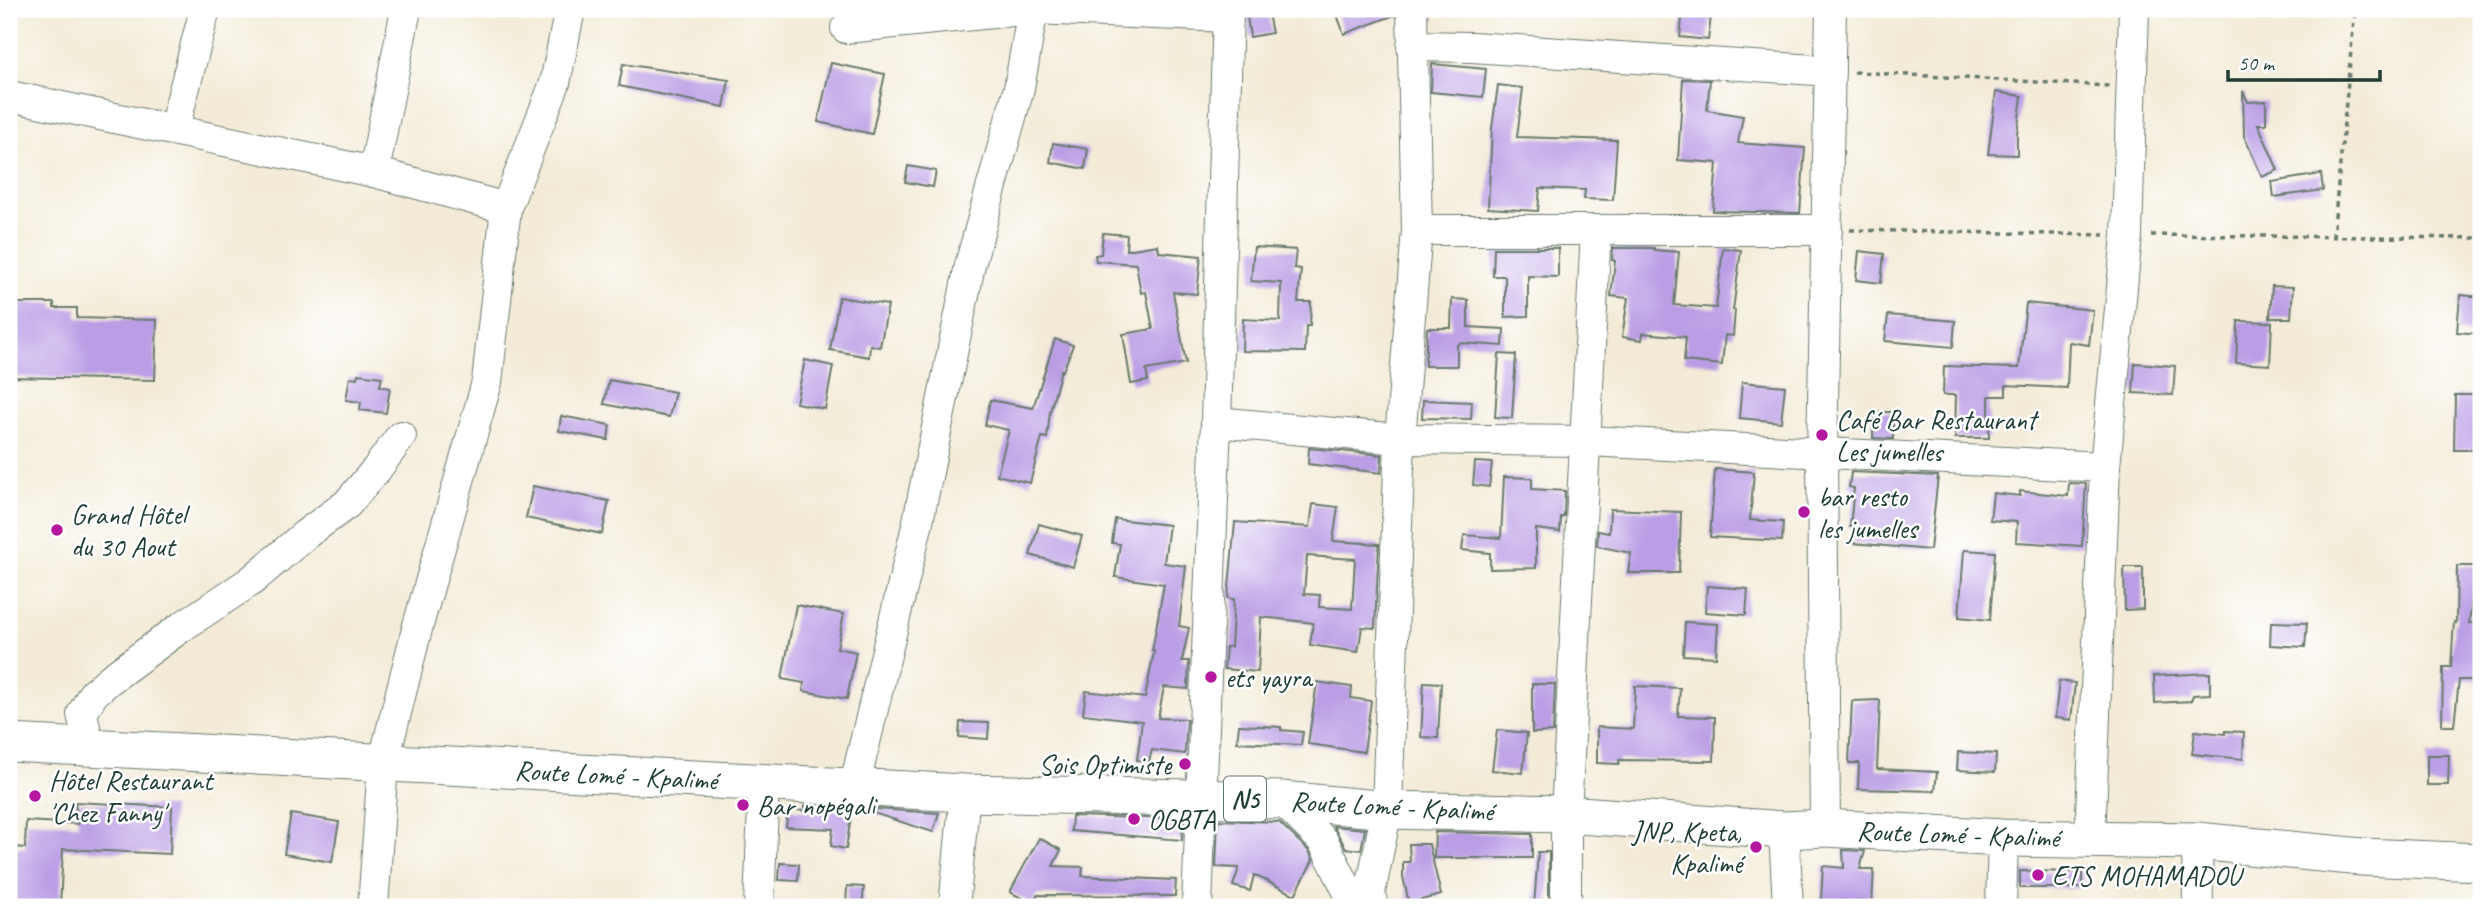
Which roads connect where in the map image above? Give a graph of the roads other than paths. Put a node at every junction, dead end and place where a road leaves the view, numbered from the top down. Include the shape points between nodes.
1 (205, 9) edge
2 (407, 9) edge
3 (570, 9) edge
4 (1033, 9) edge
5 (1412, 9) edge
6 (1831, 9) edge
7 (2134, 9) edge
8 (1228, 13) edge
9 (846, 28) dead end
10 (1412, 46) junction
11 (1830, 71) junction
12 (9, 96) edge
13 (174, 129) junction
14 (374, 172) junction
15 (506, 208) junction
16 (1417, 230) junction
17 (1596, 230) junction
18 (1827, 230) junction
19 (1216, 422) junction
20 (401, 436) dead end
21 (1400, 439) junction
22 (1587, 441) junction
23 (1822, 452) junction
24 (2105, 467) junction
25 (9, 743) edge
26 (89, 745) junction
27 (383, 764) junction
28 (764, 782) junction
29 (855, 788) junction
30 (965, 793) junction
31 (1201, 799) junction
32 (1282, 800) junction
33 (1387, 810) junction
34 (1566, 814) junction
35 (1825, 828) junction
36 (1784, 830) junction
37 (2003, 838) junction
38 (2090, 839) junction
39 (2197, 841) junction
40 (2481, 862) edge
41 (373, 907) edge
42 (760, 907) edge
43 (954, 907) edge
44 (1197, 907) edge
45 (1356, 907) edge
46 (1373, 907) edge
47 (1566, 907) edge
48 (1788, 907) edge
49 (2001, 907) edge
50 (2199, 907) edge

1 - 13 street
2 - 14 street
3 - 15 street via 555,83
4 - 8 street
4 - 9 street
4 - 29 street via 1019,88 970,265 917,526
5 - 10 street
6 - 11 street
7 - 24 street via 2127,235
8 - 19 street
10 - 11 street
10 - 16 street
11 - 18 street
12 - 13 street
13 - 14 street
14 - 15 street
15 - 27 street via 487,382
16 - 17 street
16 - 21 street
17 - 18 street
17 - 22 street
18 - 23 street
19 - 21 street
19 - 31 street
20 - 26 street via 347,503 251,581 93,694 82,715
21 - 22 street
21 - 33 street
22 - 23 street
22 - 34 street
23 - 24 street
23 - 35 street
24 - 38 street
25 - 26 main road, Route Lomé - Kpalimé / N5
26 - 27 main road, Route Lomé - Kpalimé / N5
27 - 28 main road, Route Lomé - Kpalimé / N5
27 - 41 street
28 - 29 main road, Route Lomé - Kpalimé / N5
28 - 42 street
29 - 30 main road, Route Lomé - Kpalimé / N5
30 - 31 main road, Route Lomé - Kpalimé / N5
30 - 43 street
31 - 32 main road, Route Lomé - Kpalimé / N5
31 - 44 street
32 - 33 main road, Route Lomé - Kpalimé / N5
32 - 45 street via 1323,841
33 - 34 main road, Route Lomé - Kpalimé / N5
33 - 46 street via 1370,893
34 - 36 main road, Route Lomé - Kpalimé / N5
34 - 47 street
35 - 36 main road, Route Lomé - Kpalimé / N5
35 - 37 main road, Route Lomé - Kpalimé / N5
36 - 48 street
37 - 38 main road, Route Lomé - Kpalimé / N5
37 - 49 street
38 - 39 main road, Route Lomé - Kpalimé / N5
39 - 40 main road, Route Lomé - Kpalimé / N5 via 2362,857
39 - 50 street

